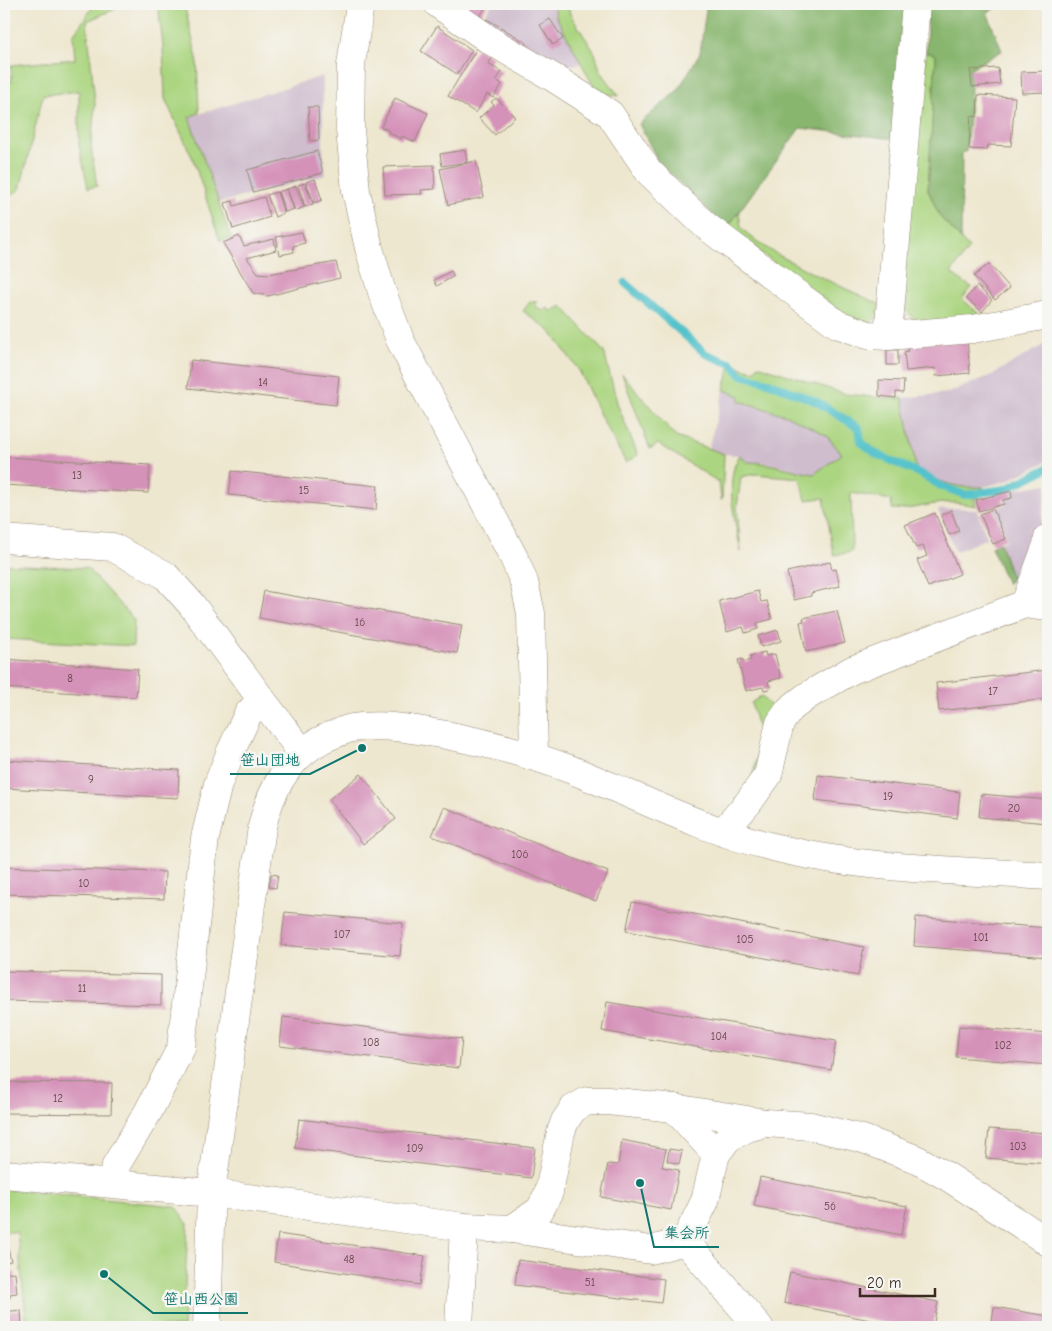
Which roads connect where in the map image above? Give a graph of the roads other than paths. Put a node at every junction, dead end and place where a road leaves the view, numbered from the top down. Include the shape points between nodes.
1 (360, 4) edge
2 (438, 4) edge
3 (916, 4) edge
4 (1048, 315) edge
5 (888, 336) junction
6 (1048, 538) edge
7 (4, 539) edge
8 (1036, 605) edge
9 (262, 700) junction
10 (302, 752) junction
11 (534, 756) junction
12 (723, 832) junction
13 (1048, 876) edge
14 (674, 1108) junction
15 (765, 1123) junction
16 (716, 1154) junction
17 (4, 1174) edge
18 (114, 1183) junction
19 (211, 1193) junction
20 (464, 1228) junction
21 (512, 1230) junction
22 (685, 1242) junction
23 (1048, 1242) edge
24 (207, 1327) edge
25 (460, 1327) edge
26 (759, 1327) edge

1 - 11 street via 352,65 350,130 356,192 368,245 400,340 524,582 532,613
2 - 5 street via 491,41 610,114 649,172 706,226 837,324 868,335
3 - 5 street
4 - 5 street via 973,329
6 - 8 street
7 - 9 street via 112,547 165,575 191,604
8 - 12 street via 852,670 807,696 790,709 780,724 768,775
9 - 10 street
9 - 18 street via 248,714 218,784 206,838 181,1048 116,1165
10 - 11 street via 323,738 351,728 388,726 464,739
10 - 19 street via 271,794 262,827
11 - 12 street
12 - 13 street via 801,854 846,862
14 - 15 street
14 - 16 street
14 - 21 street via 587,1101 573,1109 561,1132 549,1192 540,1210
15 - 16 street via 728,1138
15 - 23 street via 811,1126 863,1139 910,1156
16 - 22 street via 704,1201
17 - 18 street
18 - 19 street
19 - 20 street
19 - 24 street
20 - 21 street
20 - 25 street
21 - 22 street via 651,1250
22 - 26 street

